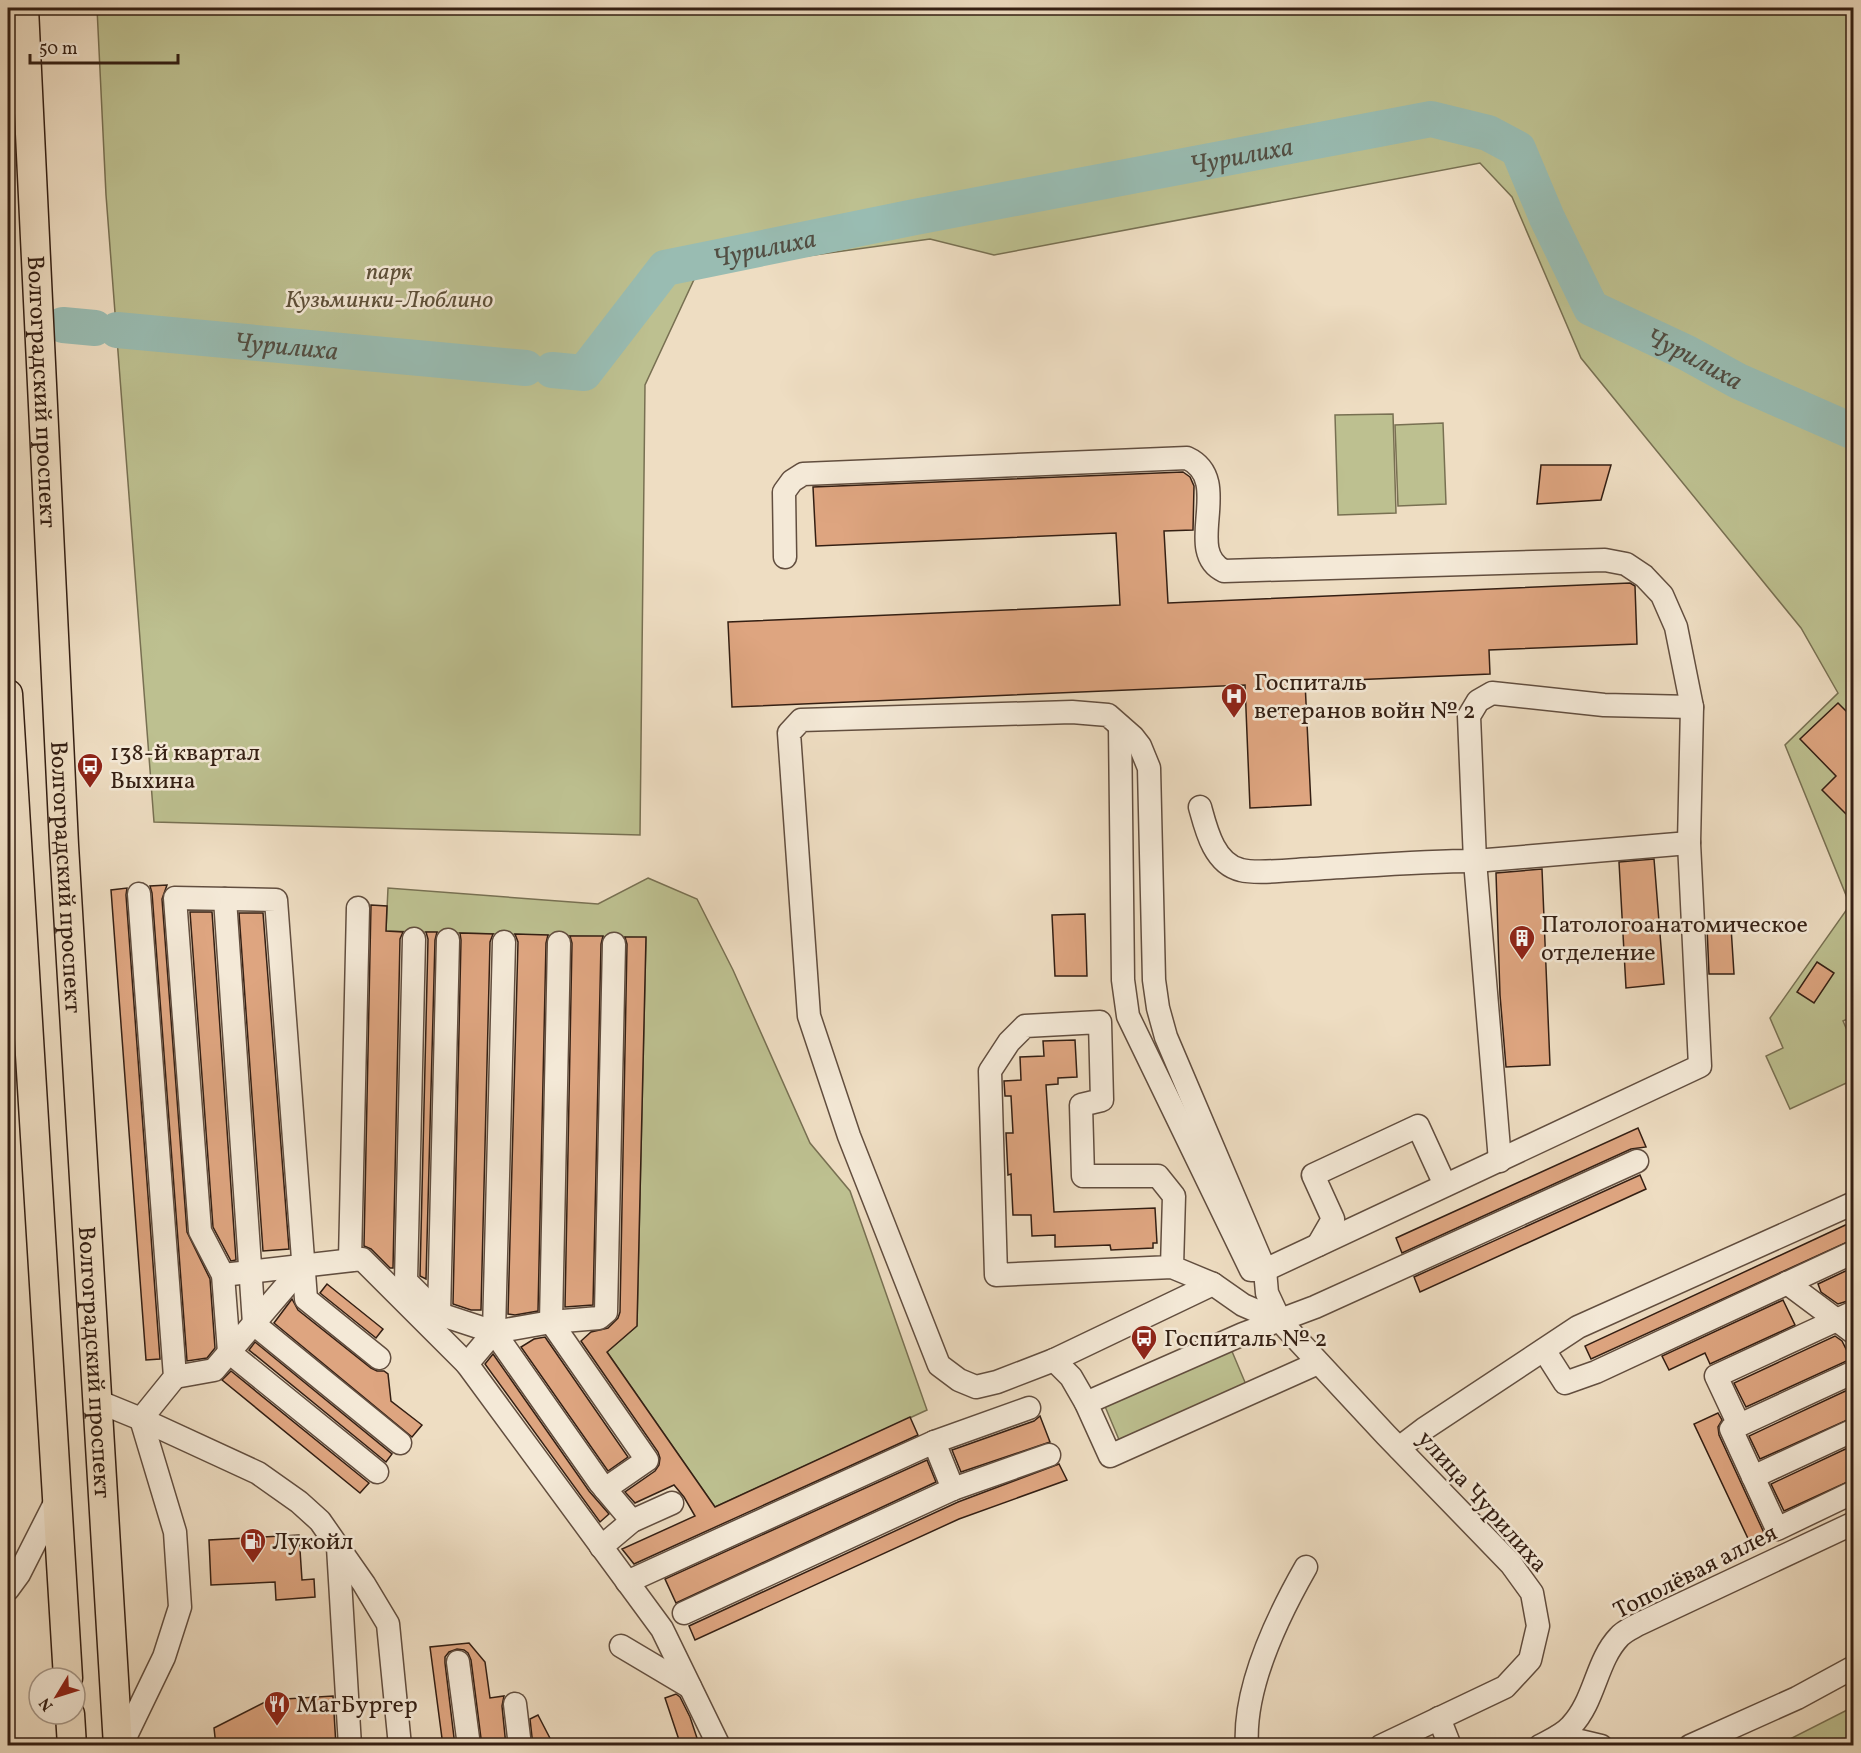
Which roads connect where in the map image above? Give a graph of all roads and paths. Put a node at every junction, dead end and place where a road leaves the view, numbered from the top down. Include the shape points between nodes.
1 (24, 8) edge
2 (785, 557) dead end
3 (8, 694) edge
4 (1692, 707) junction
5 (8, 712) edge
6 (1120, 726) junction
7 (1200, 807) dead end
8 (11, 815) edge
9 (1689, 843) junction
10 (1475, 861) junction
11 (139, 894) dead end
12 (225, 899) junction
13 (358, 908) dead end
14 (414, 939) dead end
15 (448, 940) dead end
16 (504, 942) dead end
17 (560, 943) dead end
18 (614, 944) dead end
19 (1500, 1161) junction
20 (1637, 1161) dead end
21 (1445, 1185) junction
22 (1854, 1203) edge
23 (1318, 1245) junction
24 (1854, 1252) edge
25 (350, 1260) junction
26 (303, 1266) junction
27 (1172, 1267) junction
28 (1265, 1270) junction
29 (250, 1272) junction
30 (223, 1275) junction
31 (1787, 1283) junction
32 (1213, 1284) junction
33 (439, 1314) junction
34 (1280, 1321) junction
35 (1848, 1321) edge
36 (550, 1322) junction
37 (254, 1324) junction
38 (494, 1332) junction
39 (1544, 1350) junction
40 (230, 1352) junction
41 (379, 1358) dead end
42 (1054, 1360) junction
43 (1318, 1363) junction
44 (467, 1364) junction
45 (1854, 1372) edge
46 (175, 1377) junction
47 (97, 1401) junction
48 (1086, 1403) junction
49 (1029, 1408) dead end
50 (141, 1419) junction
51 (1739, 1425) junction
52 (1854, 1430) edge
53 (934, 1442) junction
54 (400, 1443) dead end
55 (1398, 1448) junction
56 (1049, 1455) dead end
57 (377, 1472) dead end
58 (1753, 1477) junction
59 (605, 1489) junction
60 (953, 1489) junction
61 (1854, 1492) edge
62 (57, 1499) junction
63 (672, 1503) dead end
64 (632, 1521) junction
65 (1854, 1523) edge
66 (338, 1547) junction
67 (601, 1547) junction
68 (1306, 1567) dead end
69 (627, 1582) junction
70 (8, 1589) edge
71 (684, 1613) dead end
72 (621, 1646) dead end
73 (458, 1662) dead end
74 (67, 1666) edge
75 (1854, 1667) edge
76 (690, 1687) junction
77 (515, 1704) dead end
78 (1439, 1718) junction
79 (71, 1726) edge
80 (1549, 1741) edge
81 (72, 1746) edge
82 (119, 1746) edge
83 (350, 1746) edge
84 (400, 1746) edge
85 (469, 1746) edge
86 (520, 1746) edge
87 (719, 1746) edge
88 (1247, 1746) edge
89 (1382, 1746) edge
90 (1450, 1746) edge
91 (1601, 1746) edge
92 (1690, 1746) edge

1 - 47 main road, Волгоградский проспект via 63,834
2 - 4 street via 784,492 803,474 1187,458 1200,467 1208,481 1207,551 1213,563 1224,571 1605,560 1626,564 1662,595 1676,627
3 - 5 main road, Волгоградский проспект
4 - 9 street
4 - 10 street via 1604,705 1492,693 1478,701 1469,716
5 - 8 main road, Волгоградский проспект
6 - 28 street via 1140,746 1149,768 1158,1008 1166,1037
6 - 28 street via 1123,980 1128,1016 1251,1270
6 - 42 street via 1108,715 1072,712 801,720 789,733 809,1016 849,1136 939,1365 975,1387
7 - 10 street via 1213,846 1226,862 1240,870
8 - 62 main road, Волгоградский проспект
9 - 10 street
9 - 19 street via 1700,1066
10 - 19 street
11 - 46 street
12 - 26 street via 276,900
12 - 29 street
12 - 30 street via 175,898 200,1231
13 - 25 street
14 - 33 street via 406,1281
15 - 33 street
16 - 38 street
17 - 36 street
18 - 36 street via 606,1312 599,1318
19 - 21 street
20 - 34 street
21 - 23 street
21 - 23 street via 1418,1126 1313,1175 1333,1219
22 - 39 street via 1578,1327
23 - 28 street
24 - 31 street
25 - 26 street
25 - 44 street via 362,1259
26 - 29 street
26 - 37 street
26 - 41 street via 306,1299
27 - 27 street via 996,1275 990,1071 1025,1026 1100,1022 1102,1100 1081,1105 1083,1176 1158,1176 1174,1196
27 - 32 street
28 - 34 street via 1267,1293
29 - 30 street
29 - 37 street
30 - 40 street
31 - 35 street
31 - 39 street via 1565,1383
32 - 34 street via 1243,1305
32 - 42 street
33 - 38 street
34 - 43 street, улица Чурилиха
34 - 48 street
35 - 51 street via 1716,1376
36 - 38 street
36 - 59 street via 647,1460
37 - 40 street
37 - 54 street
38 - 44 street
38 - 59 street
39 - 55 street
40 - 46 street via 214,1370
40 - 57 street
42 - 48 street via 1071,1377
43 - 48 street via 1110,1456
43 - 55 street, улица Чурилиха
44 - 67 street
45 - 51 street
46 - 50 street
47 - 50 street
47 - 82 main road, Волгоградский проспект
49 - 53 street
50 - 66 street via 258,1473 306,1508
50 - 82 street via 175,1532 180,1607 164,1657
51 - 58 street via 1731,1429
52 - 58 street
53 - 60 street
53 - 69 street
55 - 78 street, улица Чурилиха via 1511,1564 1532,1593 1538,1626 1530,1660 1504,1687
56 - 60 street
58 - 61 street via 1778,1529
59 - 64 street
60 - 71 street
62 - 70 street
62 - 74 main road, Волгоградский проспект
63 - 64 street
64 - 67 street
65 - 80 street, Тополёвая аллея via 1621,1634 1579,1716
66 - 83 street
66 - 84 street via 388,1624
67 - 69 street
68 - 88 street via 1273,1630 1260,1669
69 - 76 street via 662,1629
72 - 76 street
73 - 85 street
75 - 92 street via 1797,1698
76 - 87 street
77 - 86 street
78 - 89 street, улица Чурилиха
78 - 90 street
79 - 81 main road
80 - 91 street

